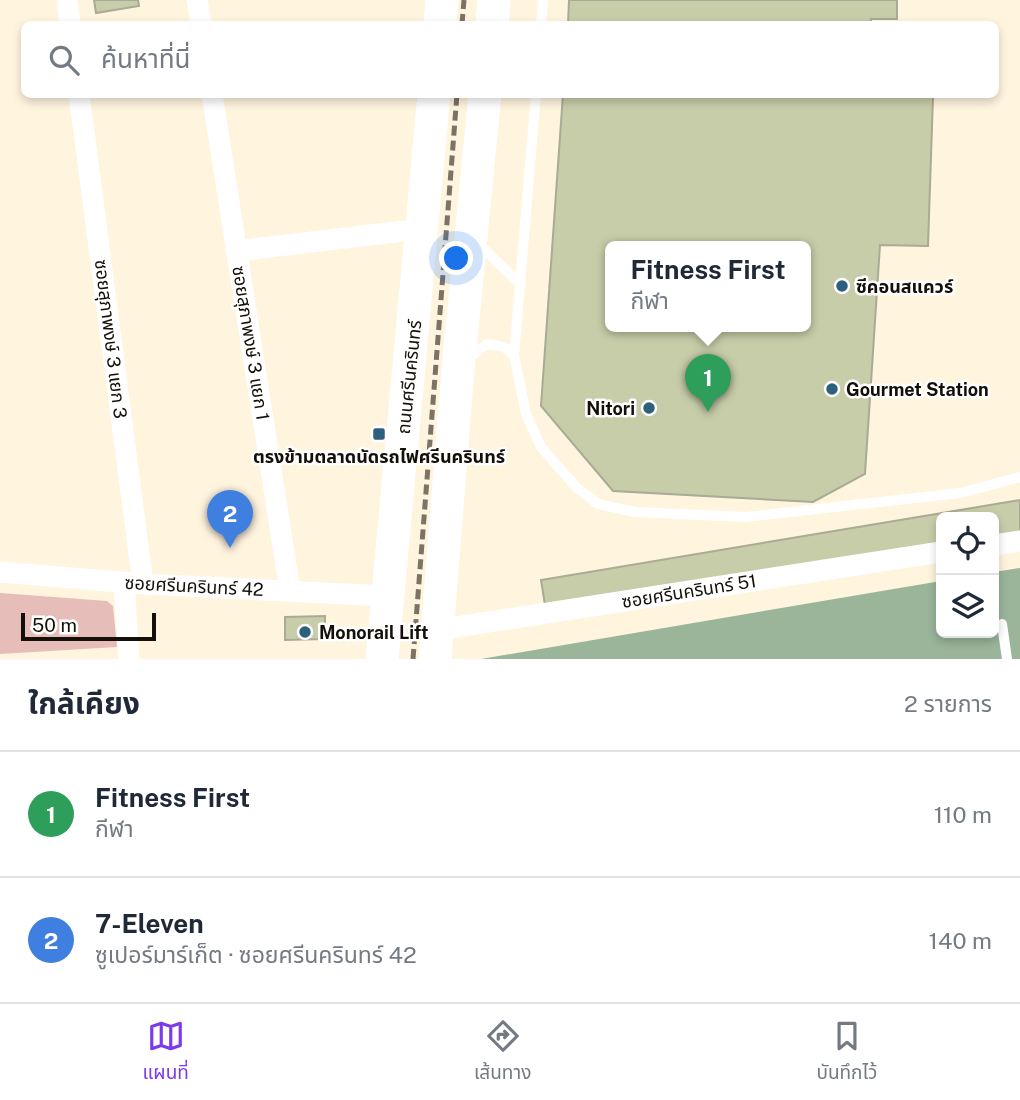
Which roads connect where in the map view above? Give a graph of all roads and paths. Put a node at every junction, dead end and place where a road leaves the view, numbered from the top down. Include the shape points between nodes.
1 (67, 0) edge
2 (197, 0) edge
3 (442, 0) edge
4 (494, 0) edge
5 (543, 0) edge
6 (70, 21) edge
7 (200, 21) edge
8 (440, 21) edge
9 (492, 21) edge
10 (541, 21) edge
11 (79, 98) edge
12 (213, 98) edge
13 (435, 98) edge
14 (485, 98) edge
15 (536, 98) edge
16 (404, 231) dead end
17 (471, 237) junction
18 (236, 251) junction
19 (521, 285) junction
20 (514, 355) junction
21 (458, 369) junction
22 (1020, 477) edge
23 (1020, 541) edge
24 (999, 543) edge
25 (936, 553) edge
26 (0, 572) edge
27 (134, 583) junction
28 (290, 591) junction
29 (387, 596) junction
30 (1002, 624) dead end
31 (436, 645) edge
32 (130, 659) edge
33 (382, 659) edge
34 (1007, 659) edge

1 - 6 street
2 - 7 street
3 - 8 main road
4 - 9 main road
5 - 10 lane
11 - 27 street, ซอยสุภาพงษ์ 3 แยก 3
12 - 18 street, ซอยสุภาพงษ์ 3 แยก 1
13 - 29 main road, ถนนศรีนครินทร์
14 - 17 main road
15 - 19 lane
16 - 18 street
17 - 19 lane
17 - 21 main road
18 - 28 street, ซอยสุภาพงษ์ 3 แยก 1
19 - 20 lane
20 - 21 lane via 504,346 487,344
20 - 22 lane via 526,414 541,447 577,488 598,503 635,512 746,517 960,493
21 - 31 main road
23 - 24 street
25 - 31 street, ซอยศรีนครินทร์ 51
26 - 27 street, ซอยศรีนครินทร์ 42
27 - 28 street, ซอยศรีนครินทร์ 42
27 - 32 street, ซอยสุภาพงษ์ 3 แยก 3
28 - 29 street, ซอยศรีนครินทร์ 42
29 - 33 main road, ถนนศรีนครินทร์
30 - 34 lane

